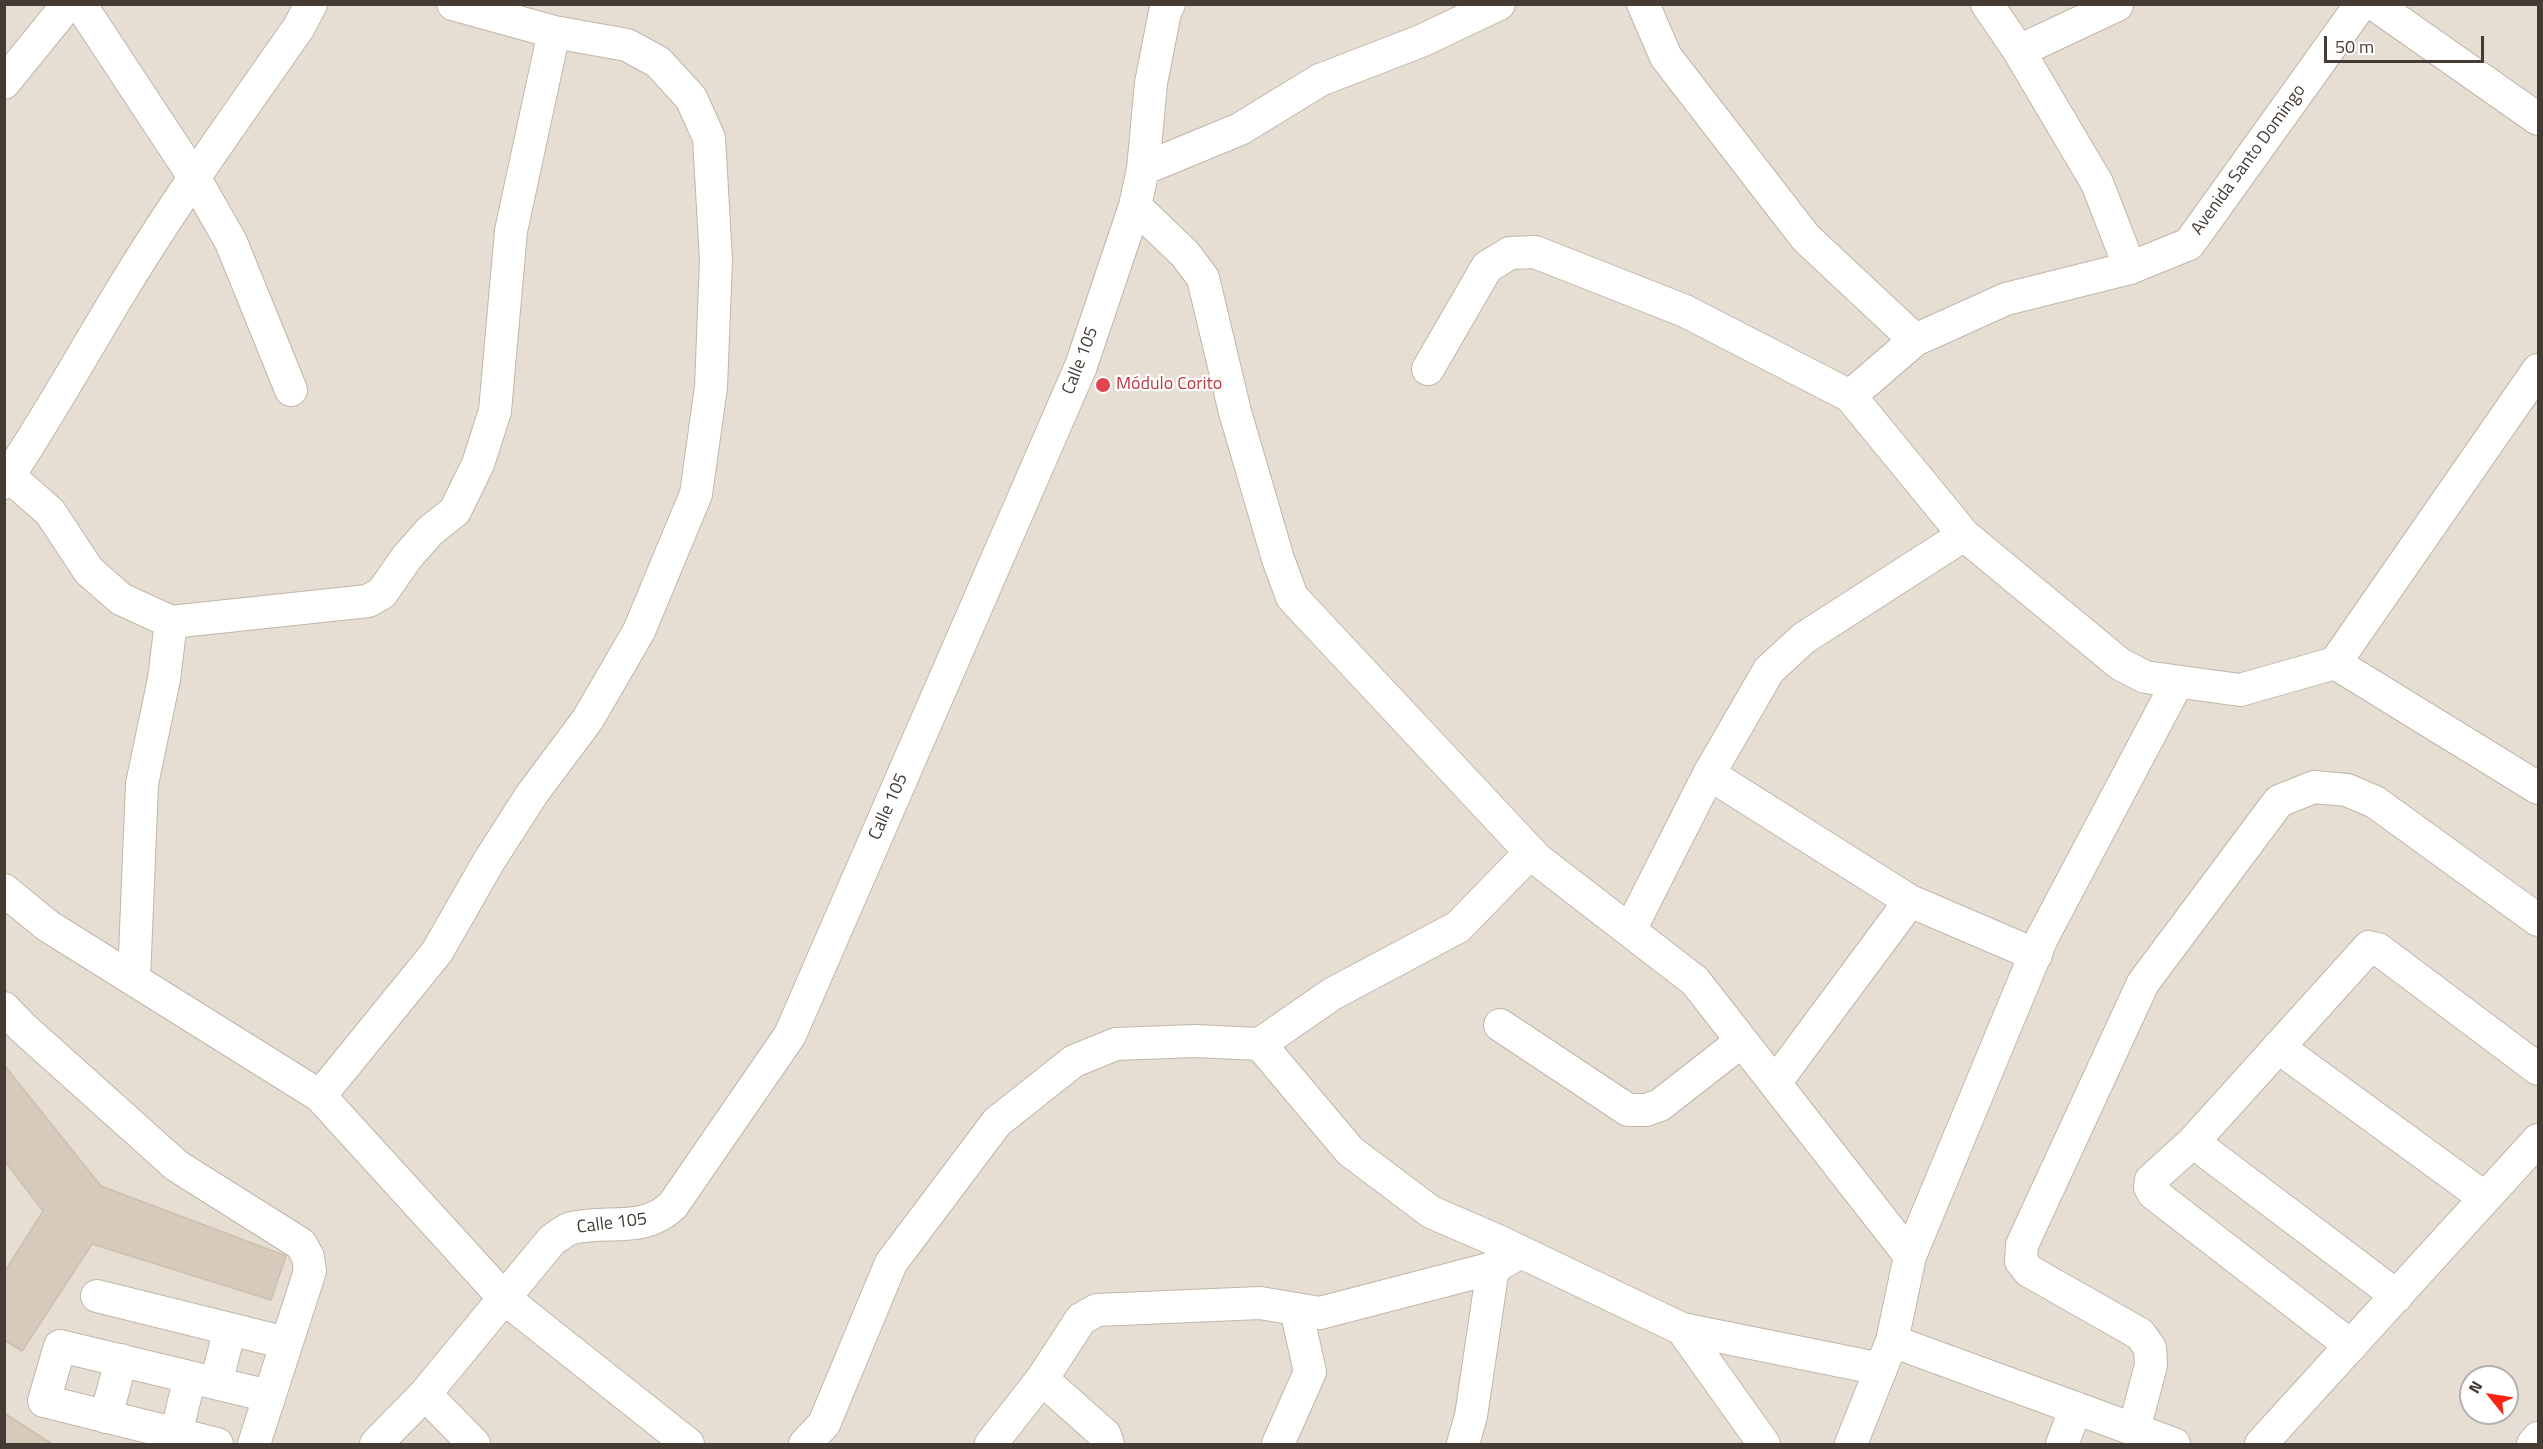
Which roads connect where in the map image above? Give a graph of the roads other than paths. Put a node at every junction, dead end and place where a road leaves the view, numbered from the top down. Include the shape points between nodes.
1 (68, 4) edge
2 (80, 4) edge
3 (310, 4) edge
4 (453, 4) edge
5 (1169, 4) edge
6 (1499, 4) edge
7 (1643, 4) edge
8 (1987, 4) edge
9 (2361, 4) edge
10 (2374, 4) edge
11 (2116, 5) edge
12 (554, 32) junction
13 (2019, 51) junction
14 (4, 84) edge
15 (2538, 119) edge
16 (1143, 169) junction
17 (194, 177) junction
18 (1135, 206) junction
19 (2130, 268) junction
20 (1915, 340) junction
21 (1428, 369) dead end
22 (2538, 370) edge
23 (291, 390) dead end
24 (1850, 396) junction
25 (7, 479) edge
26 (1964, 535) junction
27 (171, 622) junction
28 (2335, 663) junction
29 (2177, 683) junction
30 (1709, 774) junction
31 (2538, 788) edge
32 (1531, 852) junction
33 (4, 890) edge
34 (1910, 901) junction
35 (2538, 920) edge
36 (1630, 930) junction
37 (2036, 954) junction
38 (134, 979) junction
39 (4, 1008) edge
40 (1500, 1025) dead end
41 (1742, 1041) junction
42 (1260, 1044) junction
43 (2278, 1047) junction
44 (2538, 1069) edge
45 (1775, 1083) junction
46 (320, 1096) junction
47 (2538, 1140) edge
48 (2193, 1142) junction
49 (2485, 1198) junction
50 (1521, 1252) junction
51 (1910, 1256) junction
52 (1493, 1268) junction
53 (97, 1296) dead end
54 (2397, 1296) junction
55 (504, 1298) junction
56 (1296, 1309) junction
57 (230, 1329) junction
58 (1682, 1329) junction
59 (286, 1343) junction
60 (2351, 1346) junction
61 (1886, 1355) junction
62 (122, 1360) junction
63 (1042, 1379) junction
64 (203, 1380) junction
65 (425, 1394) junction
66 (269, 1396) junction
67 (2076, 1408) junction
68 (106, 1417) junction
69 (2134, 1430) junction
70 (176, 1434) junction
71 (2538, 1438) edge
72 (218, 1444) edge
73 (254, 1444) edge
74 (376, 1444) edge
75 (474, 1444) edge
76 (688, 1444) edge
77 (805, 1444) edge
78 (991, 1444) edge
79 (1108, 1444) edge
80 (1278, 1444) edge
81 (1463, 1444) edge
82 (1764, 1444) edge
83 (1851, 1444) edge
84 (2062, 1444) edge
85 (2174, 1444) edge
86 (2261, 1444) edge
87 (2533, 1444) edge

1 - 14 street
2 - 17 street
3 - 17 street via 299,27
4 - 12 street
5 - 16 street, Calle 105 via 1151,83
6 - 16 street via 1421,41 1320,80 1240,129
7 - 20 street via 1666,57 1806,238
8 - 13 street
9 - 19 street, Avenida Santo Domingo via 2189,244
10 - 15 street
11 - 13 street
12 - 27 street via 511,231 495,411 478,464 455,511 430,531 382,593 368,601
12 - 46 street via 627,45 658,62 691,98 709,138 715,271 711,387 696,494 639,631 588,719 532,794 437,952
13 - 19 street via 2097,183
16 - 18 street, Calle 105
17 - 23 street via 231,242
17 - 25 street
18 - 32 street via 1185,254 1203,278 1235,412 1292,597
18 - 55 street, Calle 105 via 1081,366 790,1035 664,1215 650,1222 571,1228 552,1240
19 - 20 street, Avenida Santo Domingo via 2006,299
20 - 24 street, Avenida Santo Domingo
21 - 24 street via 1487,267 1510,253 1535,252 1684,310
22 - 28 street
24 - 26 street
25 - 27 street via 50,512 89,571 121,599
26 - 29 street via 2120,664 2145,677
26 - 30 street via 1804,638 1769,670
27 - 38 street via 164,679 141,784
28 - 29 street via 2240,690
28 - 31 street
29 - 37 street
30 - 34 street
30 - 36 street
32 - 36 street
32 - 42 street via 1458,927 1332,994
33 - 38 street via 48,926
34 - 37 street
34 - 45 street
35 - 69 street via 2375,802 2347,790 2314,787 2279,801 2143,983 2022,1245 2021,1261 2029,1271 2139,1334 2150,1348 2151,1365
36 - 41 street via 1695,981
37 - 51 street
38 - 46 street
39 - 59 street via 177,1166 301,1244 309,1270
40 - 41 street via 1628,1110 1660,1105
41 - 45 street
42 - 50 street via 1350,1151 1431,1212
42 - 77 street via 1116,1044 1074,1061 997,1122 891,1263 824,1424
43 - 44 street via 2369,946 2374,946
43 - 48 street
43 - 49 street
45 - 51 street
46 - 55 street
47 - 49 street
48 - 54 street
48 - 60 street via 2151,1180 2153,1193
49 - 54 street
50 - 52 street
50 - 58 street
51 - 61 street
52 - 56 street via 1320,1313
52 - 81 street via 1471,1416
53 - 57 street
54 - 60 street
55 - 65 street, Calle 105
55 - 76 street
56 - 63 street via 1260,1303 1097,1310 1081,1319
56 - 80 street via 1310,1372
57 - 59 street
57 - 64 street
58 - 61 street
58 - 82 street
59 - 66 street
60 - 86 street
61 - 67 street
61 - 83 street
62 - 64 street
62 - 68 street
62 - 68 street via 60,1346 44,1401
63 - 78 street
63 - 79 street via 1105,1435
64 - 66 street
64 - 70 street
65 - 74 street, Calle 105
65 - 75 street
66 - 73 street
67 - 69 street
67 - 84 street
68 - 70 street
69 - 85 street
70 - 72 street
71 - 87 street

